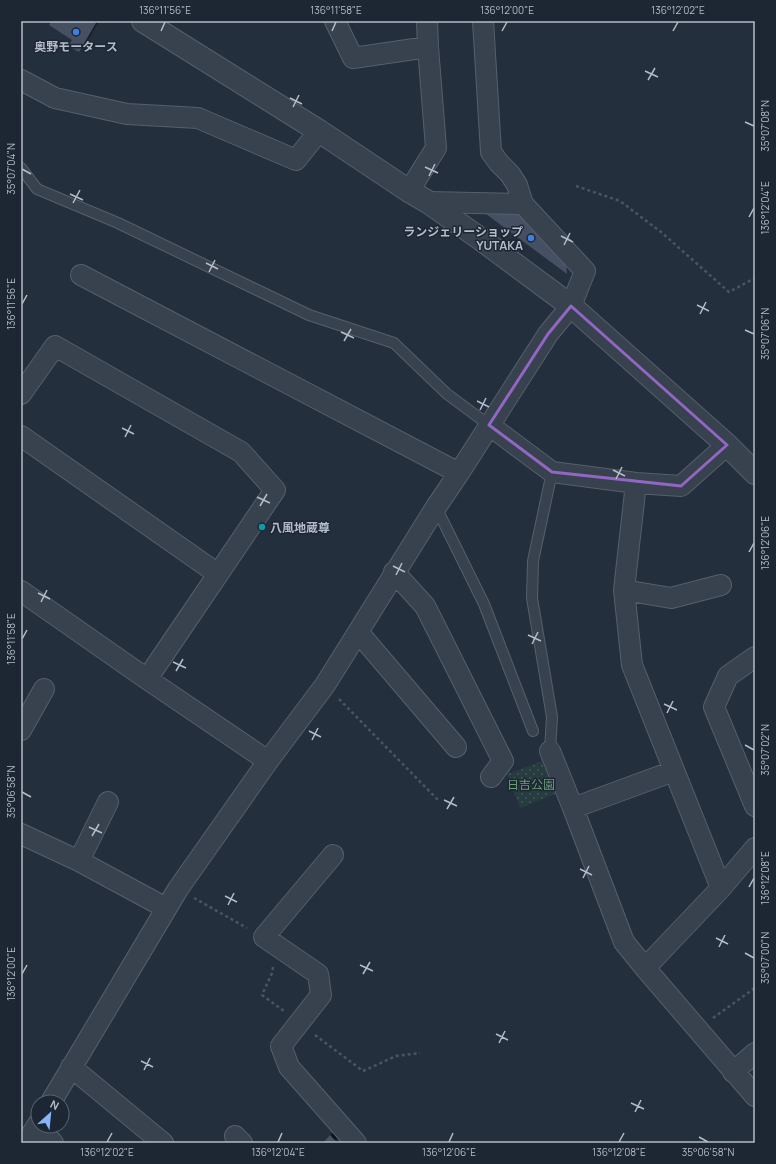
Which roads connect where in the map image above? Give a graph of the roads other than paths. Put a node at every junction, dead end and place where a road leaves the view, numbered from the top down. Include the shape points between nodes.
1 (143, 21) edge
2 (335, 21) edge
3 (427, 21) edge
4 (483, 21) edge
5 (428, 47) junction
6 (21, 80) edge
7 (319, 130) junction
8 (21, 168) edge
9 (418, 197) junction
10 (523, 204) junction
11 (81, 275) dead end
12 (571, 306) junction
13 (21, 394) edge
14 (490, 425) junction
15 (21, 436) edge
16 (727, 445) junction
17 (552, 472) junction
18 (459, 473) junction
19 (755, 473) edge
20 (636, 483) junction
21 (436, 507) junction
22 (394, 572) junction
23 (218, 574) junction
24 (722, 585) dead end
25 (624, 590) junction
26 (21, 591) edge
27 (358, 632) junction
28 (755, 657) edge
29 (147, 679) junction
30 (44, 689) dead end
31 (21, 730) edge
32 (534, 731) dead end
33 (456, 747) dead end
34 (550, 751) joint
35 (268, 761) junction
36 (674, 771) junction
37 (491, 777) dead end
38 (108, 802) dead end
39 (755, 806) edge
40 (573, 808) junction
41 (21, 834) edge
42 (755, 848) edge
43 (333, 855) dead end
44 (79, 861) junction
45 (721, 888) junction
46 (166, 908) junction
47 (645, 968) junction
48 (755, 1053) edge
49 (71, 1067) junction
50 (733, 1072) junction
51 (56, 1094) edge
52 (755, 1096) edge
53 (32, 1134) edge
54 (45, 1134) edge
55 (26, 1143) edge
56 (53, 1143) edge
57 (163, 1143) edge
58 (356, 1143) edge

1 - 7 street
2 - 5 street via 353,58
3 - 5 street
4 - 10 street via 491,152 517,185
5 - 9 street via 436,148
6 - 7 street via 55,98 127,114 198,118 296,160
7 - 9 street
8 - 14 lane via 37,189 118,224 309,315 394,343 447,394
9 - 10 street
9 - 12 street via 482,240
10 - 12 street via 585,271
11 - 18 street
12 - 14 street via 548,334
12 - 16 street
13 - 23 street via 55,346 241,452 275,490
14 - 17 street
14 - 18 street
15 - 23 street
16 - 19 street
16 - 20 street via 681,486
17 - 20 street
17 - 34 lane via 533,561 532,598 552,717
18 - 21 street
20 - 25 street
21 - 22 street
21 - 32 lane via 484,604
22 - 27 street
22 - 37 street via 425,606 503,761
23 - 29 street
24 - 25 street via 671,598
25 - 36 street via 632,665
26 - 29 street
27 - 33 street
27 - 35 street via 325,685
28 - 39 street via 728,676 714,707
29 - 35 street
30 - 31 street
34 - 40 street
35 - 46 street
36 - 40 street
36 - 45 street
38 - 44 street
40 - 47 street via 624,942
41 - 44 street
42 - 45 street
43 - 58 street via 264,937 318,974 321,996 281,1046 289,1067
44 - 46 street
45 - 47 street
46 - 49 street
47 - 50 street
48 - 50 street
49 - 51 street
49 - 57 street
50 - 52 street
53 - 55 street
54 - 56 street

